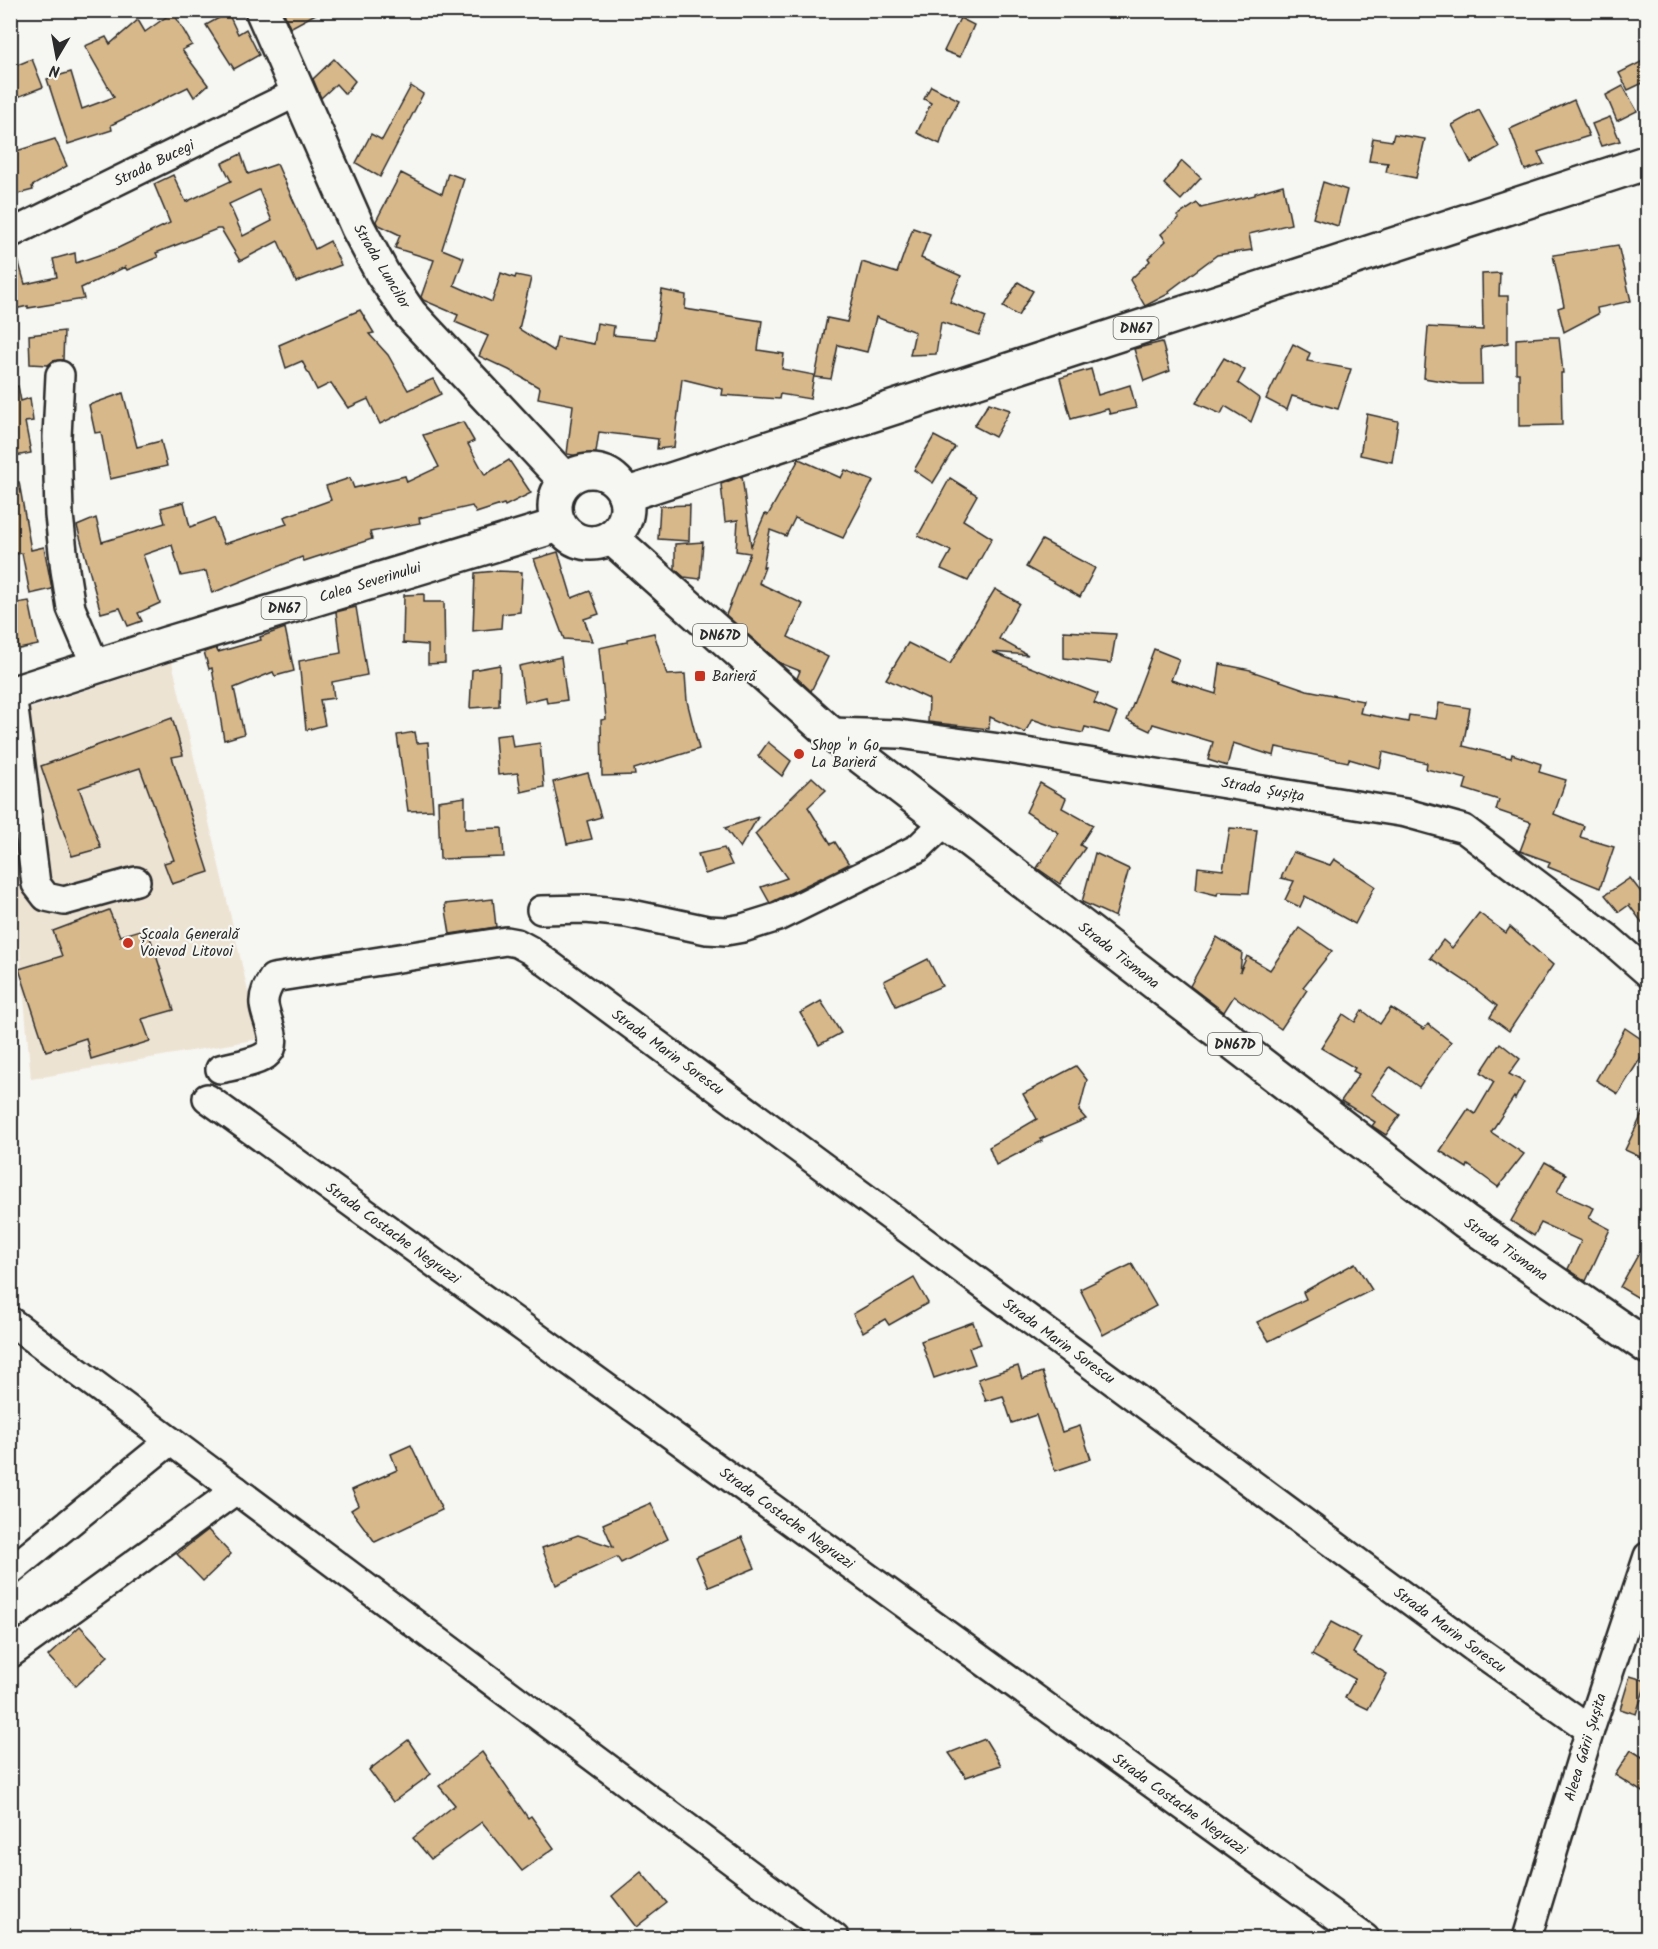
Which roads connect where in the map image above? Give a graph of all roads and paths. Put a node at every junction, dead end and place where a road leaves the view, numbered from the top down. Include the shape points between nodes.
1 (262, 10) edge
2 (298, 92) junction
3 (1647, 162) edge
4 (10, 234) edge
5 (60, 375) dead end
6 (566, 480) junction
7 (625, 495) junction
8 (559, 525) junction
9 (611, 537) junction
10 (96, 667) junction
11 (11, 693) edge
12 (829, 732) junction
13 (945, 822) junction
14 (136, 881) dead end
15 (541, 910) dead end
16 (1647, 973) edge
17 (220, 1069) dead end
18 (207, 1098) dead end
19 (10, 1321) edge
20 (1647, 1347) edge
21 (170, 1441) junction
22 (236, 1490) junction
23 (1647, 1556) edge
24 (10, 1571) edge
25 (10, 1654) edge
26 (1590, 1730) junction
27 (835, 1938) edge
28 (1365, 1938) edge
29 (1527, 1938) edge

1 - 2 main road, Strada Luncilor
2 - 4 street, Strada Bucegi
2 - 6 main road, Strada Luncilor via 358,228 410,314
3 - 7 main road, DN67
5 - 10 street via 58,493 65,570 71,608
6 - 7 main road via 582,472 599,471 619,484
6 - 8 main road via 555,501
7 - 9 main road via 625,518
8 - 9 main road via 571,537 588,543
8 - 10 main road, Calea Severinului / DN67
9 - 12 main road, Strada Tismana / DN67D
10 - 11 main road, Calea Severinului / DN67
11 - 14 street via 36,884 46,897 64,901
12 - 13 main road, Strada Tismana / DN67D
12 - 16 street, Strada Șușița via 899,734 1007,748 1406,813 1464,829 1607,937
13 - 15 street via 918,848 778,917 743,928 707,930 627,913
13 - 20 main road, Strada Tismana / DN67D via 1465,1221
17 - 26 street, Strada Marin Sorescu via 268,1053 273,1043 264,1003 273,978 506,941 517,943
18 - 28 street, Strada Costache Negruzzi
19 - 21 street
21 - 22 street
21 - 24 street
22 - 25 street
22 - 27 street
23 - 26 street, Aleea Gării Șușita
26 - 29 street, Aleea Gării Șușita

